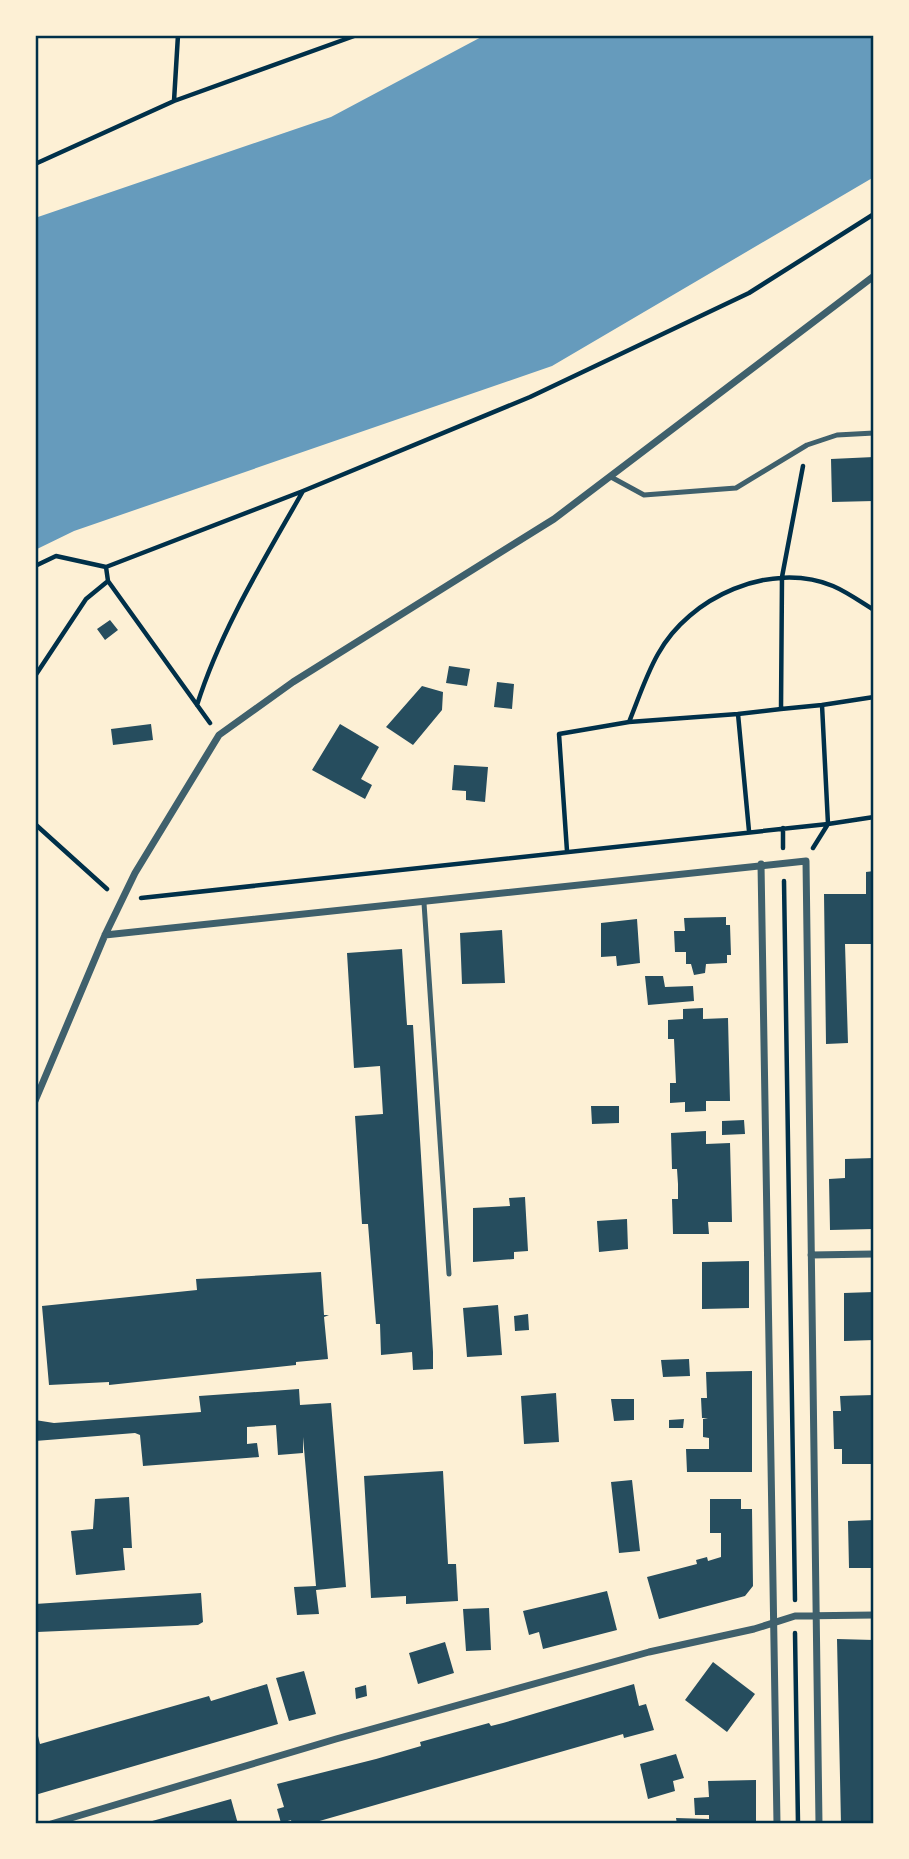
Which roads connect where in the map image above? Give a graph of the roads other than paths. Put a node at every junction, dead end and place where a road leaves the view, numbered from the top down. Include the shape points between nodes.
1 (874, 276) edge
2 (874, 433) edge
3 (611, 477) junction
4 (761, 864) junction
5 (424, 903) junction
6 (105, 935) junction
7 (35, 1101) edge
8 (874, 1254) edge
9 (811, 1255) junction
10 (449, 1274) dead end
11 (815, 1613) junction
12 (874, 1615) edge
13 (774, 1623) junction
14 (51, 1824) edge
15 (777, 1824) edge
16 (819, 1824) edge

1 - 3 street
2 - 3 lane via 836,435 807,445 736,488 644,495
3 - 6 street via 554,519 293,682 219,735 135,873
4 - 5 street
4 - 9 street via 806,861
4 - 13 street
5 - 6 street
5 - 10 lane
6 - 7 street
8 - 9 street
9 - 11 street
11 - 12 street
11 - 13 street
11 - 16 street
13 - 14 street via 545,1680
13 - 15 street

